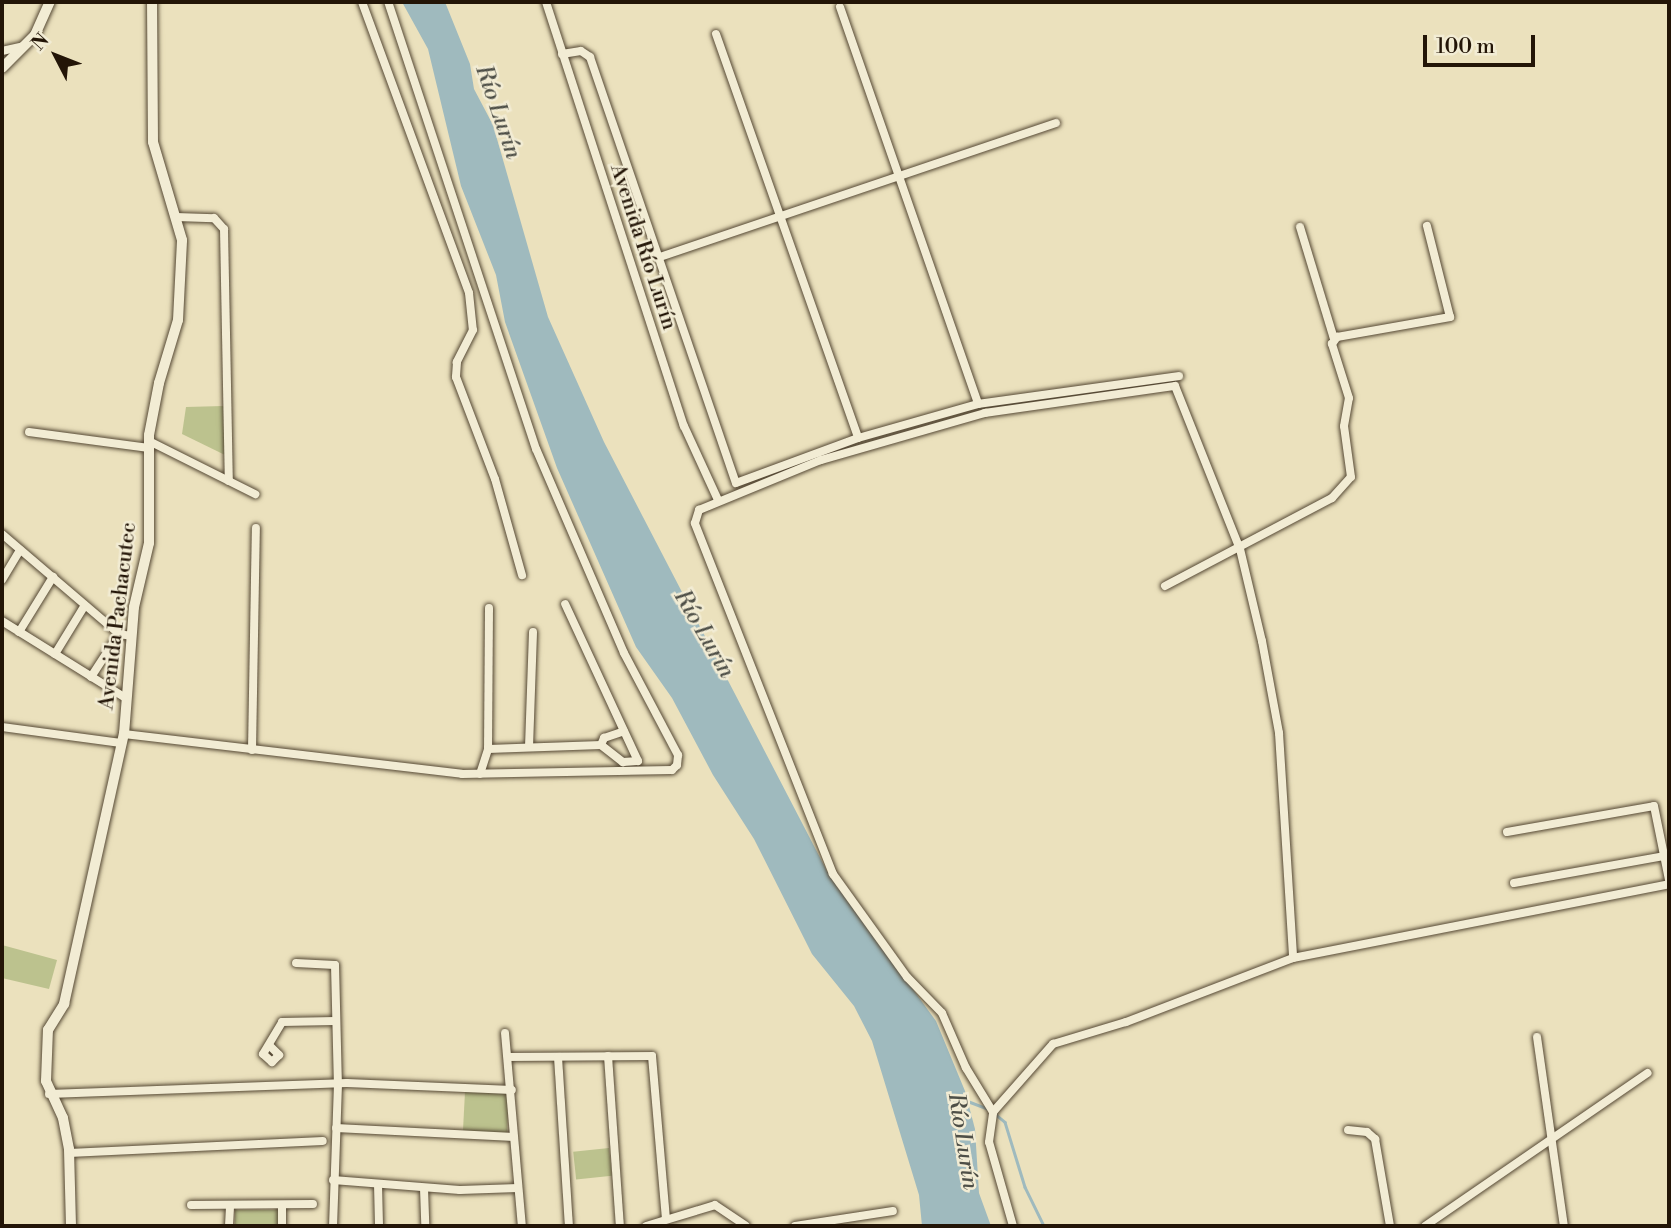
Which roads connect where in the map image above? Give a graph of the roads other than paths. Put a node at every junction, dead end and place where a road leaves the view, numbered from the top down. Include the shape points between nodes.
1 (50, 2) edge
2 (152, 2) edge
3 (362, 2) edge
4 (388, 2) edge
5 (546, 2) edge
6 (840, 7) dead end
7 (716, 34) dead end
8 (27, 45) junction
9 (2, 51) edge
10 (562, 54) junction
11 (2, 68) edge
12 (1056, 123) dead end
13 (898, 176) junction
14 (176, 217) junction
15 (780, 217) junction
16 (1427, 226) dead end
17 (1300, 227) dead end
18 (660, 257) junction
19 (1334, 339) junction
20 (1179, 376) dead end
21 (978, 404) junction
22 (29, 432) dead end
23 (858, 438) junction
24 (149, 444) junction
25 (229, 481) junction
26 (255, 495) dead end
27 (718, 500) junction
28 (256, 528) dead end
29 (2, 534) edge
30 (1240, 549) junction
31 (20, 550) junction
32 (522, 575) dead end
33 (52, 578) junction
34 (2, 579) edge
35 (1166, 586) dead end
36 (565, 604) dead end
37 (85, 605) junction
38 (489, 607) dead end
39 (2, 621) edge
40 (19, 632) junction
41 (533, 632) dead end
42 (125, 635) junction
43 (55, 654) junction
44 (91, 677) junction
45 (124, 697) junction
46 (2, 727) edge
47 (624, 731) junction
48 (122, 739) junction
49 (601, 744) junction
50 (529, 747) junction
51 (488, 749) junction
52 (252, 750) junction
53 (480, 774) junction
54 (1507, 832) dead end
55 (1664, 856) junction
56 (1669, 882) edge
57 (1514, 883) dead end
58 (1293, 958) junction
59 (296, 962) dead end
60 (335, 1021) junction
61 (505, 1033) dead end
62 (1536, 1037) dead end
63 (270, 1046) dead end
64 (608, 1056) junction
65 (509, 1057) junction
66 (558, 1057) junction
67 (1648, 1073) dead end
68 (338, 1084) junction
69 (512, 1090) junction
70 (49, 1094) junction
71 (993, 1112) junction
72 (336, 1128) junction
73 (1348, 1129) dead end
74 (514, 1137) junction
75 (1551, 1138) junction
76 (323, 1141) dead end
77 (69, 1153) junction
78 (333, 1180) junction
79 (378, 1184) junction
80 (424, 1188) junction
81 (518, 1188) junction
82 (191, 1205) dead end
83 (230, 1205) junction
84 (282, 1205) junction
85 (313, 1205) dead end
86 (892, 1211) dead end
87 (671, 1217) junction
88 (71, 1226) edge
89 (229, 1226) edge
90 (282, 1226) edge
91 (333, 1226) edge
92 (379, 1226) edge
93 (425, 1226) edge
94 (522, 1226) edge
95 (569, 1226) edge
96 (620, 1226) edge
97 (646, 1226) edge
98 (676, 1226) edge
99 (746, 1226) edge
100 (795, 1226) edge
101 (1013, 1226) edge
102 (1390, 1226) edge
103 (1425, 1226) edge
104 (1564, 1226) edge

1 - 8 main road
2 - 14 main road, Avenida Pachacutec via 153,142
3 - 32 street via 468,293 473,330 455,369 495,479
4 - 53 street via 536,449 624,653 678,755 671,770
5 - 10 street, Avenida Río Lurín
6 - 13 street
7 - 15 street
8 - 9 street
8 - 11 main road
10 - 18 street via 581,51 590,57
10 - 27 street, Avenida Río Lurín via 684,426
12 - 13 street
13 - 15 street
13 - 21 street
14 - 24 main road, Avenida Pachacutec via 182,240 178,320 159,383
14 - 25 street via 214,218 224,229
15 - 18 street
15 - 23 street
16 - 19 street via 1450,317
17 - 19 street
18 - 23 street via 736,483
19 - 30 street via 1349,398 1344,426 1353,474 1332,498
20 - 21 street
21 - 23 street
22 - 24 street
24 - 25 street
24 - 42 main road, Avenida Pachacutec via 149,544
25 - 26 street
27 - 30 street via 821,460 985,413 1112,397 1170,384 1181,396
27 - 71 street via 699,510 695,523 831,868 907,977 942,1013 966,1069
28 - 52 street
29 - 31 street
30 - 35 street
30 - 58 street via 1279,733
31 - 33 street
31 - 34 street
33 - 37 street
33 - 40 street
36 - 47 street
37 - 42 street
37 - 43 street
38 - 51 street
39 - 40 street
40 - 43 street
41 - 50 street
42 - 44 street
42 - 45 main road, Avenida Pachacutec
43 - 44 street
44 - 45 street
45 - 48 main road, Avenida Pachacutec
46 - 48 street
47 - 49 street via 604,738
47 - 49 street via 638,761 623,762
48 - 52 street
48 - 70 main road, Avenida Pachacutec via 64,1004 48,1030
49 - 50 street
50 - 51 street
51 - 53 street
52 - 53 street
54 - 55 street via 1654,806
55 - 56 street
55 - 57 street
56 - 58 street
58 - 71 street via 1136,1018 1053,1044
59 - 60 street via 335,965
60 - 63 street via 282,1022 275,1028
60 - 68 street
61 - 65 street
62 - 75 street
64 - 66 street
64 - 87 street via 653,1057
64 - 96 street
65 - 66 street
65 - 69 street
66 - 95 street
67 - 75 street
68 - 69 street
68 - 70 street
68 - 72 street
69 - 74 street
70 - 77 main road, Avenida Pachacutec via 63,1118
71 - 101 street via 989,1142
72 - 74 street
72 - 78 street
73 - 102 street via 1367,1132 1375,1139
74 - 81 street
75 - 103 street
75 - 104 street
76 - 77 street
77 - 88 main road, Avenida Pachacutec
78 - 79 street
78 - 91 street
79 - 80 street
79 - 92 street
80 - 81 street
80 - 93 street
81 - 94 street
82 - 83 street
83 - 84 street
83 - 89 street
84 - 85 street
84 - 90 street
86 - 100 street
87 - 97 street
87 - 98 street
87 - 99 street via 715,1205

